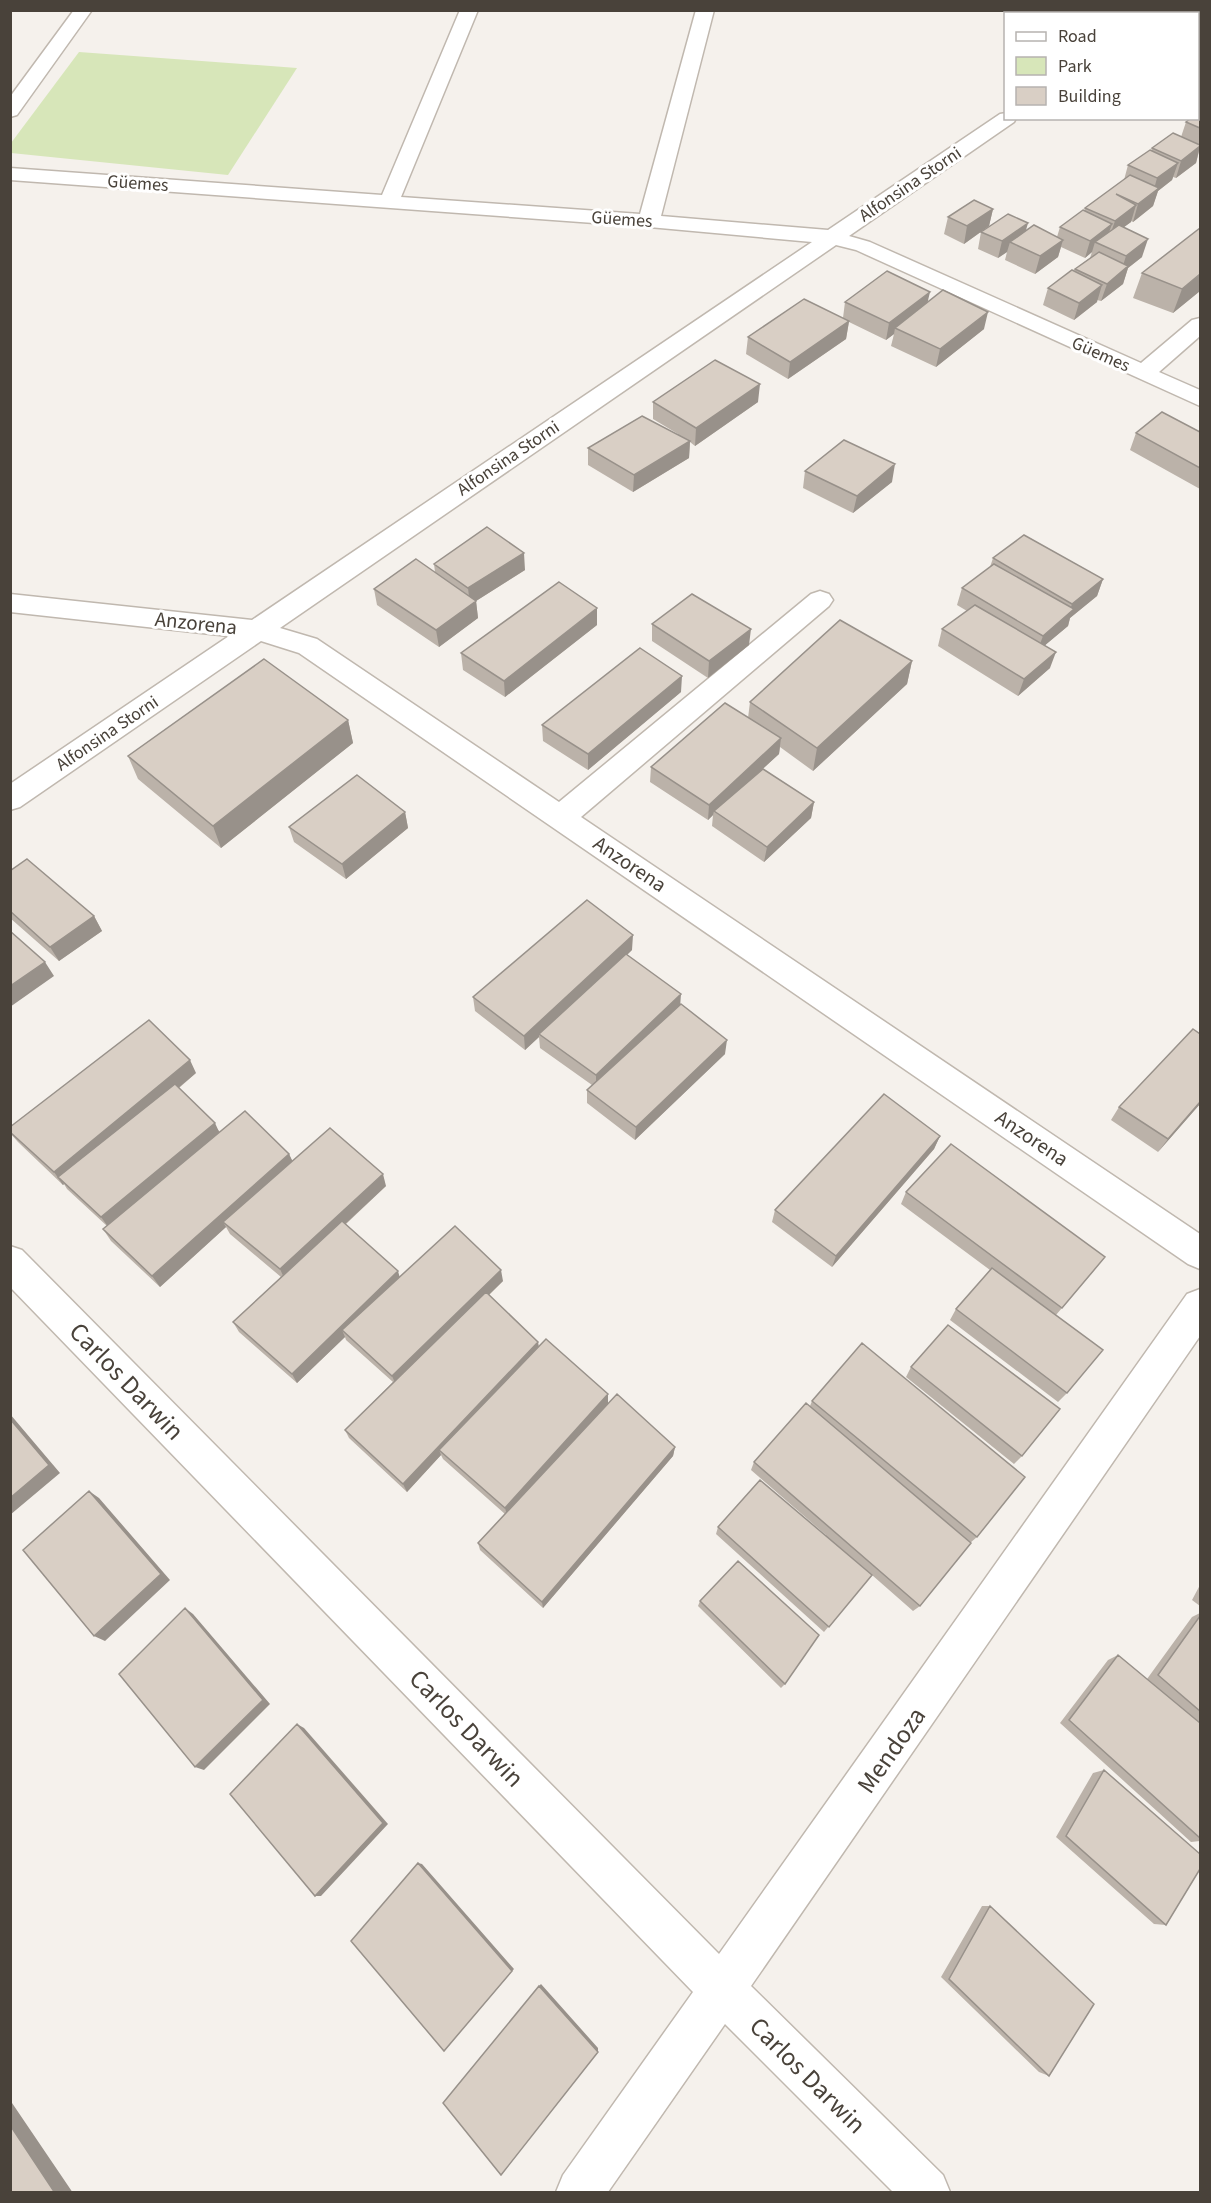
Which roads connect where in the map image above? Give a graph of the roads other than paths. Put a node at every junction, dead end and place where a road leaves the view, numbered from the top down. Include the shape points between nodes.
1 (82, 10) edge
2 (469, 10) edge
3 (705, 10) edge
4 (10, 111) edge
5 (1004, 120) edge
6 (10, 174) edge
7 (389, 202) junction
8 (650, 221) junction
9 (831, 237) junction
10 (1200, 325) edge
11 (1143, 373) junction
12 (1200, 399) edge
13 (820, 600) dead end
14 (10, 603) edge
15 (258, 630) junction
16 (10, 799) edge
17 (561, 817) junction
18 (1200, 1253) edge
19 (10, 1262) edge
20 (1200, 1306) edge
21 (723, 1990) junction
22 (580, 2193) edge
23 (926, 2193) edge

1 - 4 street
2 - 7 street
3 - 8 street
5 - 9 street, Alfonsina Storni
6 - 7 street, Güemes
7 - 8 street, Güemes
8 - 9 street, Güemes
9 - 11 street, Güemes via 863,246
9 - 15 street, Alfonsina Storni
10 - 11 street
11 - 12 street, Güemes
13 - 17 street
14 - 15 street, Anzorena
15 - 16 street, Alfonsina Storni
15 - 17 street, Anzorena via 308,646
17 - 18 street, Anzorena
19 - 21 street, Carlos Darwin
20 - 21 street, Mendoza
21 - 22 street, Mendoza
21 - 23 street, Carlos Darwin

